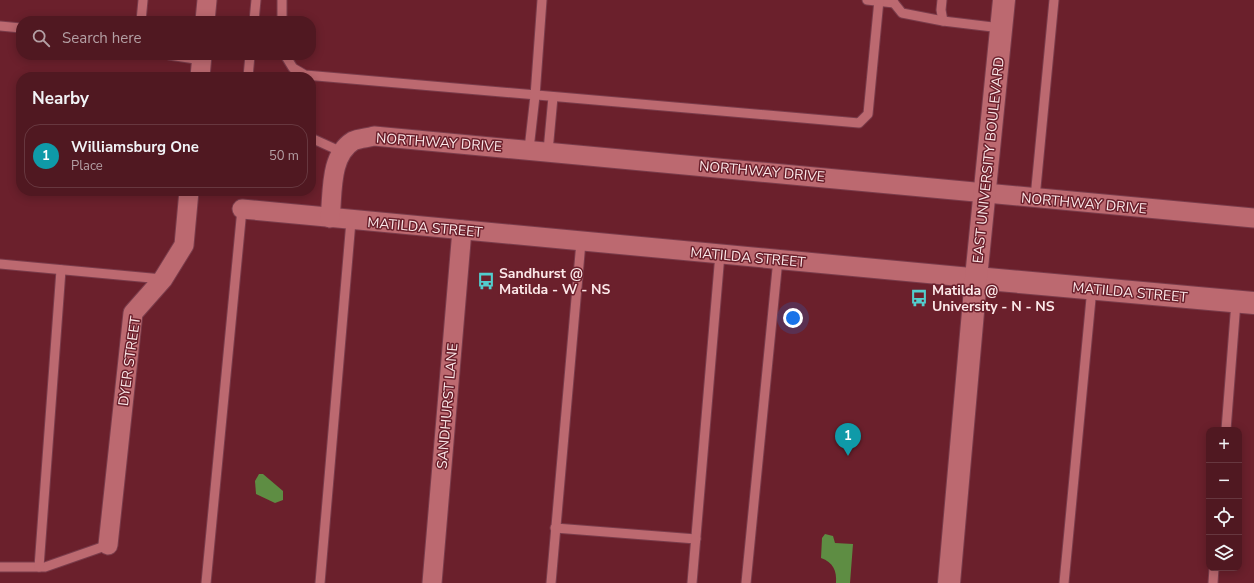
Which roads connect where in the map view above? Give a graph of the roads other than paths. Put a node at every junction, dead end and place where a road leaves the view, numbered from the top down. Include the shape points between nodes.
1 (144, 0) edge
2 (207, 0) edge
3 (256, 0) edge
4 (282, 0) edge
5 (542, 0) edge
6 (867, 0) edge
7 (942, 0) edge
8 (1004, 0) edge
9 (1054, 0) edge
10 (879, 1) edge
11 (896, 2) edge
12 (142, 16) edge
13 (205, 16) edge
14 (254, 16) edge
15 (282, 16) edge
16 (943, 21) junction
17 (0, 26) edge
18 (16, 28) edge
19 (1001, 28) junction
20 (187, 60) edge
21 (250, 60) edge
22 (288, 60) edge
23 (201, 64) edge
24 (248, 72) edge
25 (300, 72) edge
26 (316, 76) edge
27 (535, 96) junction
28 (553, 97) junction
29 (316, 140) edge
30 (529, 149) junction
31 (548, 151) junction
32 (342, 152) junction
33 (984, 193) junction
34 (189, 196) edge
35 (1035, 198) junction
36 (242, 209) joint
37 (330, 218) junction
38 (1254, 218) edge
39 (351, 220) junction
40 (462, 230) junction
41 (581, 242) junction
42 (720, 254) junction
43 (778, 259) junction
44 (0, 264) edge
45 (61, 270) junction
46 (976, 278) junction
47 (163, 279) junction
48 (1092, 288) junction
49 (1245, 303) edge
50 (1226, 427) edge
51 (555, 528) junction
52 (696, 539) junction
53 (108, 545) joint
54 (0, 567) edge
55 (39, 567) junction
56 (1214, 571) edge
57 (206, 583) edge
58 (320, 583) edge
59 (432, 583) edge
60 (550, 583) edge
61 (692, 583) edge
62 (746, 583) edge
63 (949, 583) edge
64 (1064, 583) edge
65 (1213, 583) edge

1 - 12 lane
2 - 13 street
3 - 14 lane
4 - 15 lane
5 - 27 lane
6 - 10 lane
7 - 16 lane
8 - 19 street, EAST UNIVERSITY BOULEVARD
9 - 35 lane
10 - 11 lane
10 - 28 lane via 868,114 859,123
11 - 16 lane via 902,13
16 - 19 lane
17 - 18 lane
19 - 33 street, EAST UNIVERSITY BOULEVARD
20 - 23 lane
21 - 24 lane
22 - 25 lane via 293,68
26 - 27 lane
27 - 28 lane
27 - 30 lane
28 - 31 lane
29 - 32 lane
30 - 31 street, NORTHWAY DRIVE
30 - 32 street, NORTHWAY DRIVE via 374,136 354,140
31 - 33 street, NORTHWAY DRIVE
32 - 37 street, NORTHWAY DRIVE via 335,165
33 - 35 street, NORTHWAY DRIVE
33 - 46 street, EAST UNIVERSITY BOULEVARD
34 - 47 street, DYER STREET via 184,245
35 - 38 street, NORTHWAY DRIVE
36 - 37 street, MATILDA STREET
36 - 57 lane
37 - 39 street, MATILDA STREET
39 - 40 street, MATILDA STREET
39 - 58 lane
40 - 41 street, MATILDA STREET
40 - 59 street, SANDHURST LANE
41 - 42 street, MATILDA STREET
41 - 51 lane
42 - 43 street, MATILDA STREET
42 - 52 lane
43 - 46 street, MATILDA STREET
43 - 62 lane
44 - 45 lane
45 - 47 lane
45 - 55 lane
46 - 48 street, MATILDA STREET
46 - 63 street, EAST UNIVERSITY BOULEVARD
47 - 53 street, DYER STREET via 133,314
48 - 49 street, MATILDA STREET
48 - 64 lane
49 - 50 lane
51 - 52 lane
51 - 60 lane
52 - 61 lane
53 - 55 lane
54 - 55 lane
56 - 65 lane

